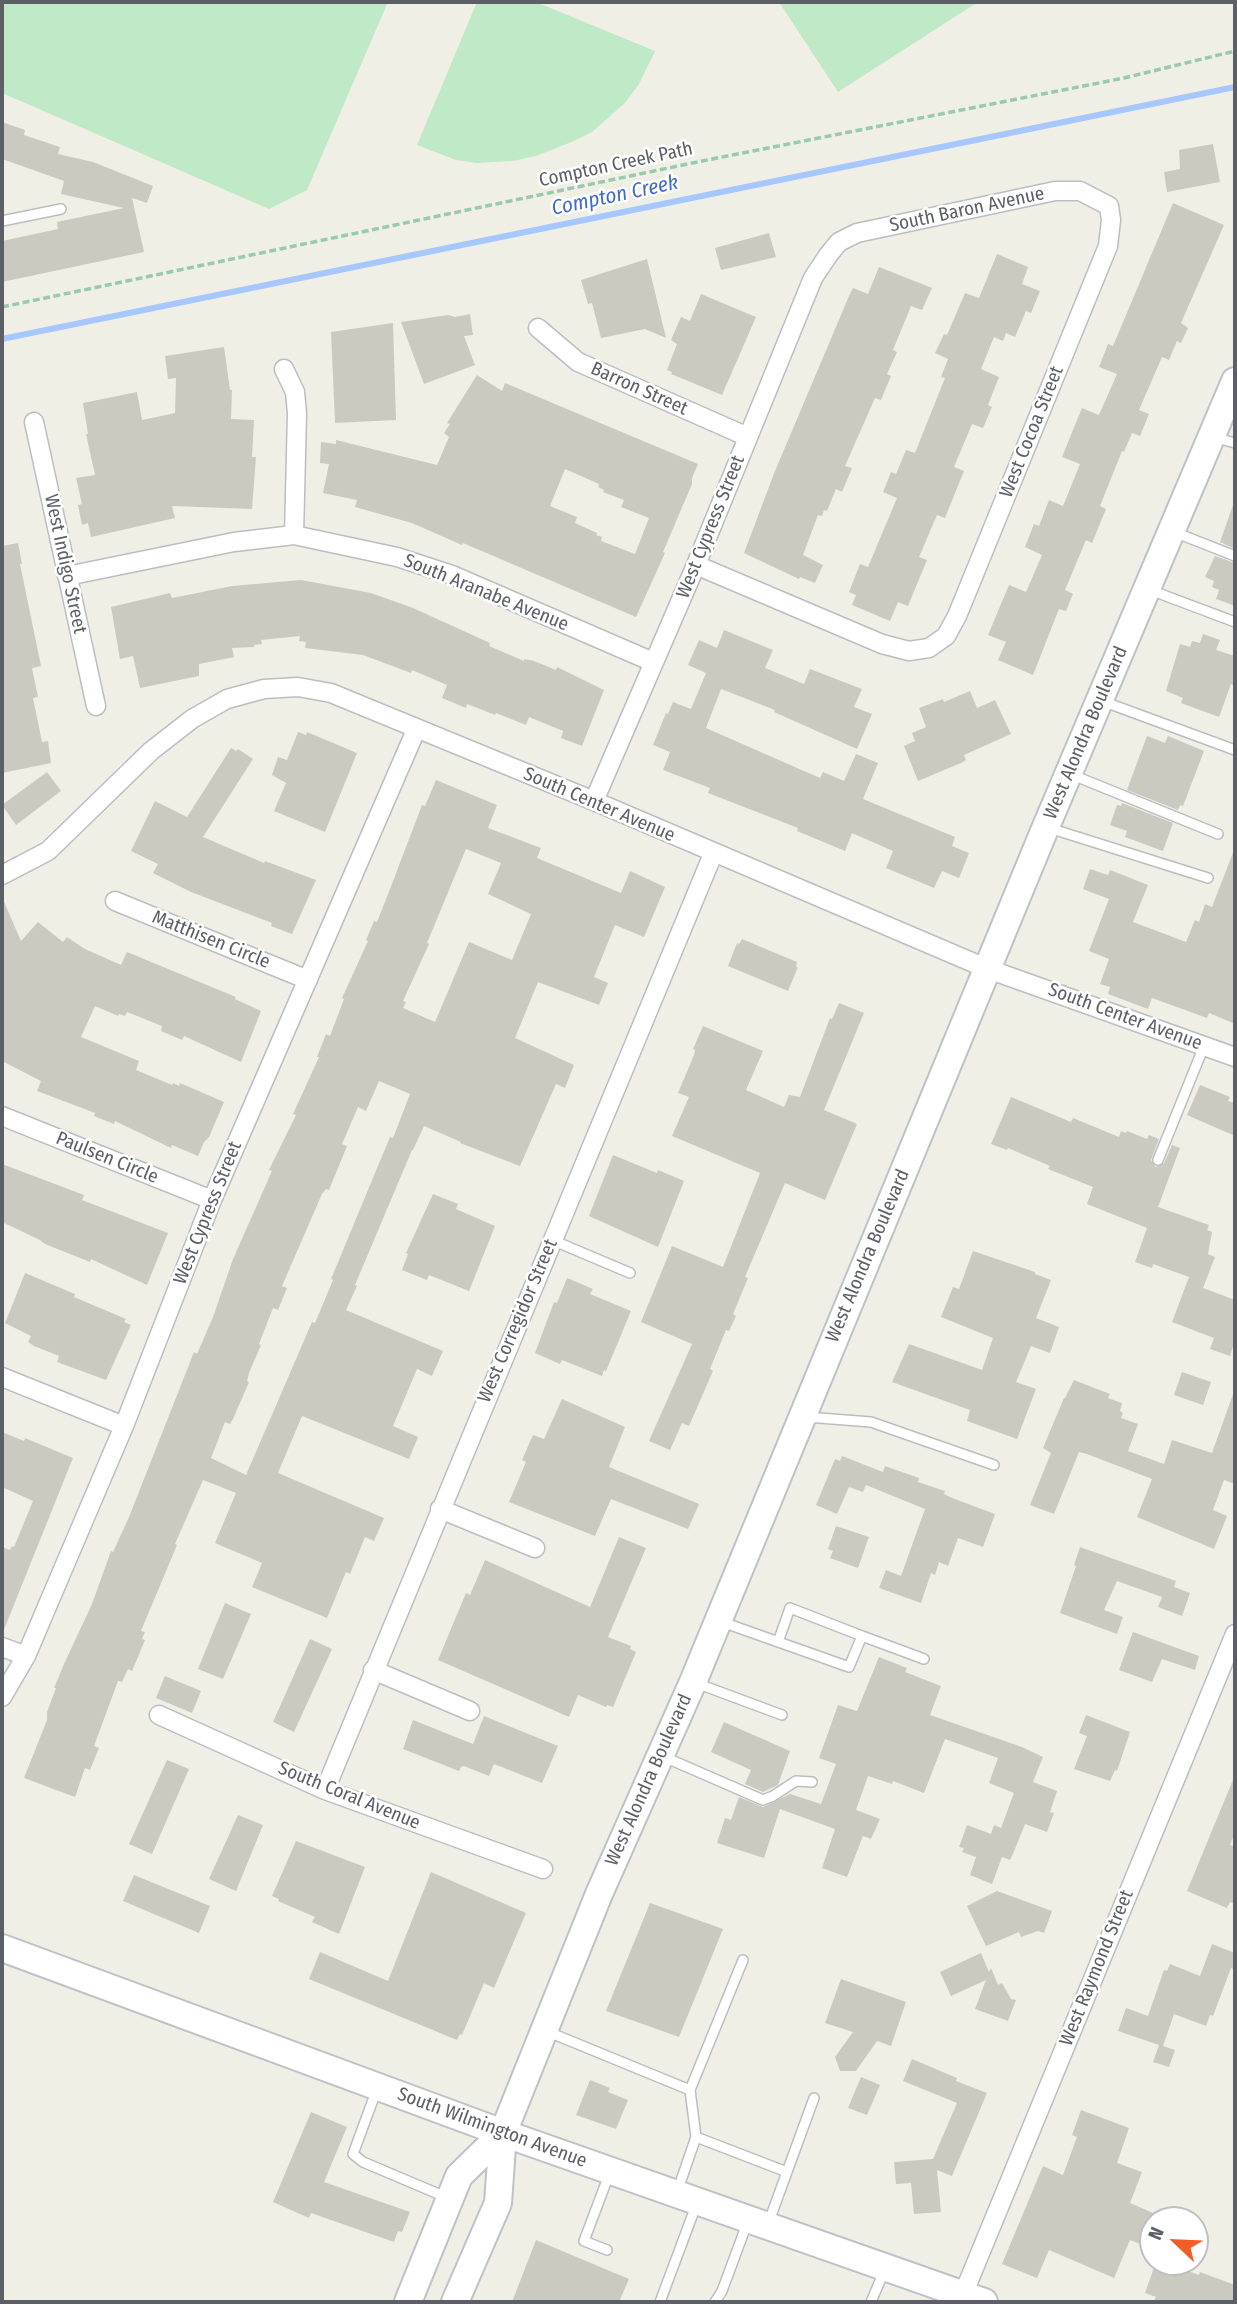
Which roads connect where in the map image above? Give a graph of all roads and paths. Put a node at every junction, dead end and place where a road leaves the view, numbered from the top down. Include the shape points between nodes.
1 (1235, 51) edge
2 (1109, 206) joint
3 (61, 209) dead end
4 (2, 221) edge
5 (829, 254) joint
6 (2, 307) edge
7 (538, 328) dead end
8 (284, 369) dead end
9 (1235, 382) edge
10 (34, 422) dead end
11 (748, 437) junction
12 (1224, 440) edge
13 (1172, 531) junction
14 (294, 535) junction
15 (1235, 556) edge
16 (696, 565) junction
17 (67, 576) junction
18 (1148, 590) junction
19 (1235, 622) edge
20 (653, 662) junction
21 (1100, 700) junction
22 (96, 706) dead end
23 (416, 730) junction
24 (1235, 750) edge
25 (1069, 773) junction
26 (594, 801) junction
27 (1046, 827) junction
28 (1218, 834) dead end
29 (713, 853) junction
30 (2, 875) edge
31 (1208, 878) dead end
32 (115, 901) dead end
33 (988, 969) junction
34 (308, 980) junction
35 (1204, 1046) junction
36 (1235, 1057) edge
37 (2, 1116) edge
38 (1158, 1160) dead end
39 (212, 1200) junction
40 (552, 1240) junction
41 (630, 1273) dead end
42 (2, 1377) edge
43 (801, 1417) junction
44 (124, 1426) junction
45 (993, 1465) dead end
46 (440, 1509) junction
47 (535, 1548) dead end
48 (717, 1620) junction
49 (1235, 1634) edge
50 (862, 1636) junction
51 (778, 1642) junction
52 (2, 1647) edge
53 (26, 1656) junction
54 (923, 1659) dead end
55 (373, 1670) junction
56 (692, 1682) junction
57 (2, 1697) edge
58 (470, 1712) dead end
59 (159, 1715) dead end
60 (782, 1715) dead end
61 (660, 1755) junction
62 (812, 1782) dead end
63 (325, 1790) junction
64 (543, 1869) dead end
65 (2, 1948) edge
66 (743, 1960) dead end
67 (544, 2031) junction
68 (378, 2087) junction
69 (690, 2091) junction
70 (814, 2098) dead end
71 (503, 2133) junction
72 (696, 2137) junction
73 (610, 2170) junction
74 (787, 2172) junction
75 (687, 2198) junction
76 (450, 2199) junction
77 (758, 2222) junction
78 (607, 2250) dead end
79 (885, 2267) junction
80 (722, 2291) junction
81 (969, 2300) edge
82 (408, 2302) edge
83 (455, 2302) edge
84 (660, 2302) edge
85 (715, 2302) edge
86 (724, 2302) edge
87 (872, 2302) edge

1 - 6 path, Compton Creek Path
2 - 5 street, South Baron Avenue via 1080,191 1055,191 857,233 839,242
2 - 16 street, West Cocoa Street via 1108,246 946,636 929,648 909,650 882,644
3 - 4 lane
5 - 11 street, West Cypress Street via 813,278
7 - 11 street, Barron Street via 578,362
8 - 14 street via 295,392 297,413
9 - 12 main road, West Alondra Boulevard
10 - 17 street, West Indigo Street
11 - 16 street, West Cypress Street
12 - 13 main road, West Alondra Boulevard
13 - 15 lane
13 - 18 main road, West Alondra Boulevard
14 - 17 street, South Aranabe Avenue via 234,542
14 - 20 street, South Aranabe Avenue via 397,557 452,575
16 - 20 street, West Cypress Street
17 - 22 street, West Indigo Street
18 - 19 lane
18 - 21 main road, West Alondra Boulevard
20 - 26 street, West Cypress Street
21 - 24 lane
21 - 25 main road, West Alondra Boulevard
23 - 26 street, South Center Avenue
23 - 30 street, South Center Avenue via 331,693 298,688 228,699 192,719 151,751 48,850
23 - 34 street, West Cypress Street
25 - 27 main road, West Alondra Boulevard
25 - 28 lane
26 - 29 street, South Center Avenue
27 - 31 lane
27 - 33 main road, West Alondra Boulevard
29 - 33 street, South Center Avenue
29 - 40 street, West Corregidor Street
32 - 34 street, Matthisen Circle
33 - 35 street, South Center Avenue
33 - 43 main road, West Alondra Boulevard
34 - 39 street, West Cypress Street
35 - 36 street, South Center Avenue
35 - 38 lane
37 - 39 street, Paulsen Circle
39 - 44 street, West Cypress Street
40 - 41 lane
40 - 46 street, West Corregidor Street
42 - 44 street
43 - 45 lane via 871,1422
43 - 48 main road, West Alondra Boulevard
44 - 53 street, West Cypress Street
46 - 47 street
46 - 55 street, West Corregidor Street
48 - 51 lane
48 - 56 main road, West Alondra Boulevard
49 - 81 street, West Raymond Street
50 - 51 lane via 849,1667
50 - 51 lane via 790,1608
50 - 54 lane
52 - 53 street
53 - 57 street, West Cypress Street
55 - 58 street
55 - 63 street, West Corregidor Street
56 - 60 lane
56 - 61 main road, West Alondra Boulevard
59 - 63 street, South Coral Avenue
61 - 62 lane via 763,1800 796,1781
61 - 67 main road, West Alondra Boulevard
63 - 64 street, South Coral Avenue
65 - 68 main road, South Wilmington Avenue
66 - 69 lane
67 - 69 lane
67 - 71 main road, West Alondra Boulevard
68 - 71 main road, South Wilmington Avenue
68 - 76 lane via 353,2154
69 - 72 lane
70 - 74 lane
71 - 73 main road, South Wilmington Avenue
71 - 76 main road, West Alondra Boulevard via 459,2176
71 - 83 main road, West Alondra Boulevard via 498,2203
72 - 74 lane
72 - 75 lane
73 - 75 main road, South Wilmington Avenue
73 - 78 lane via 584,2241
74 - 77 lane
75 - 77 main road, South Wilmington Avenue
75 - 84 lane
76 - 82 main road, West Alondra Boulevard
77 - 79 main road, South Wilmington Avenue
77 - 80 lane
79 - 81 main road, South Wilmington Avenue
79 - 87 lane
80 - 85 lane
80 - 86 lane

